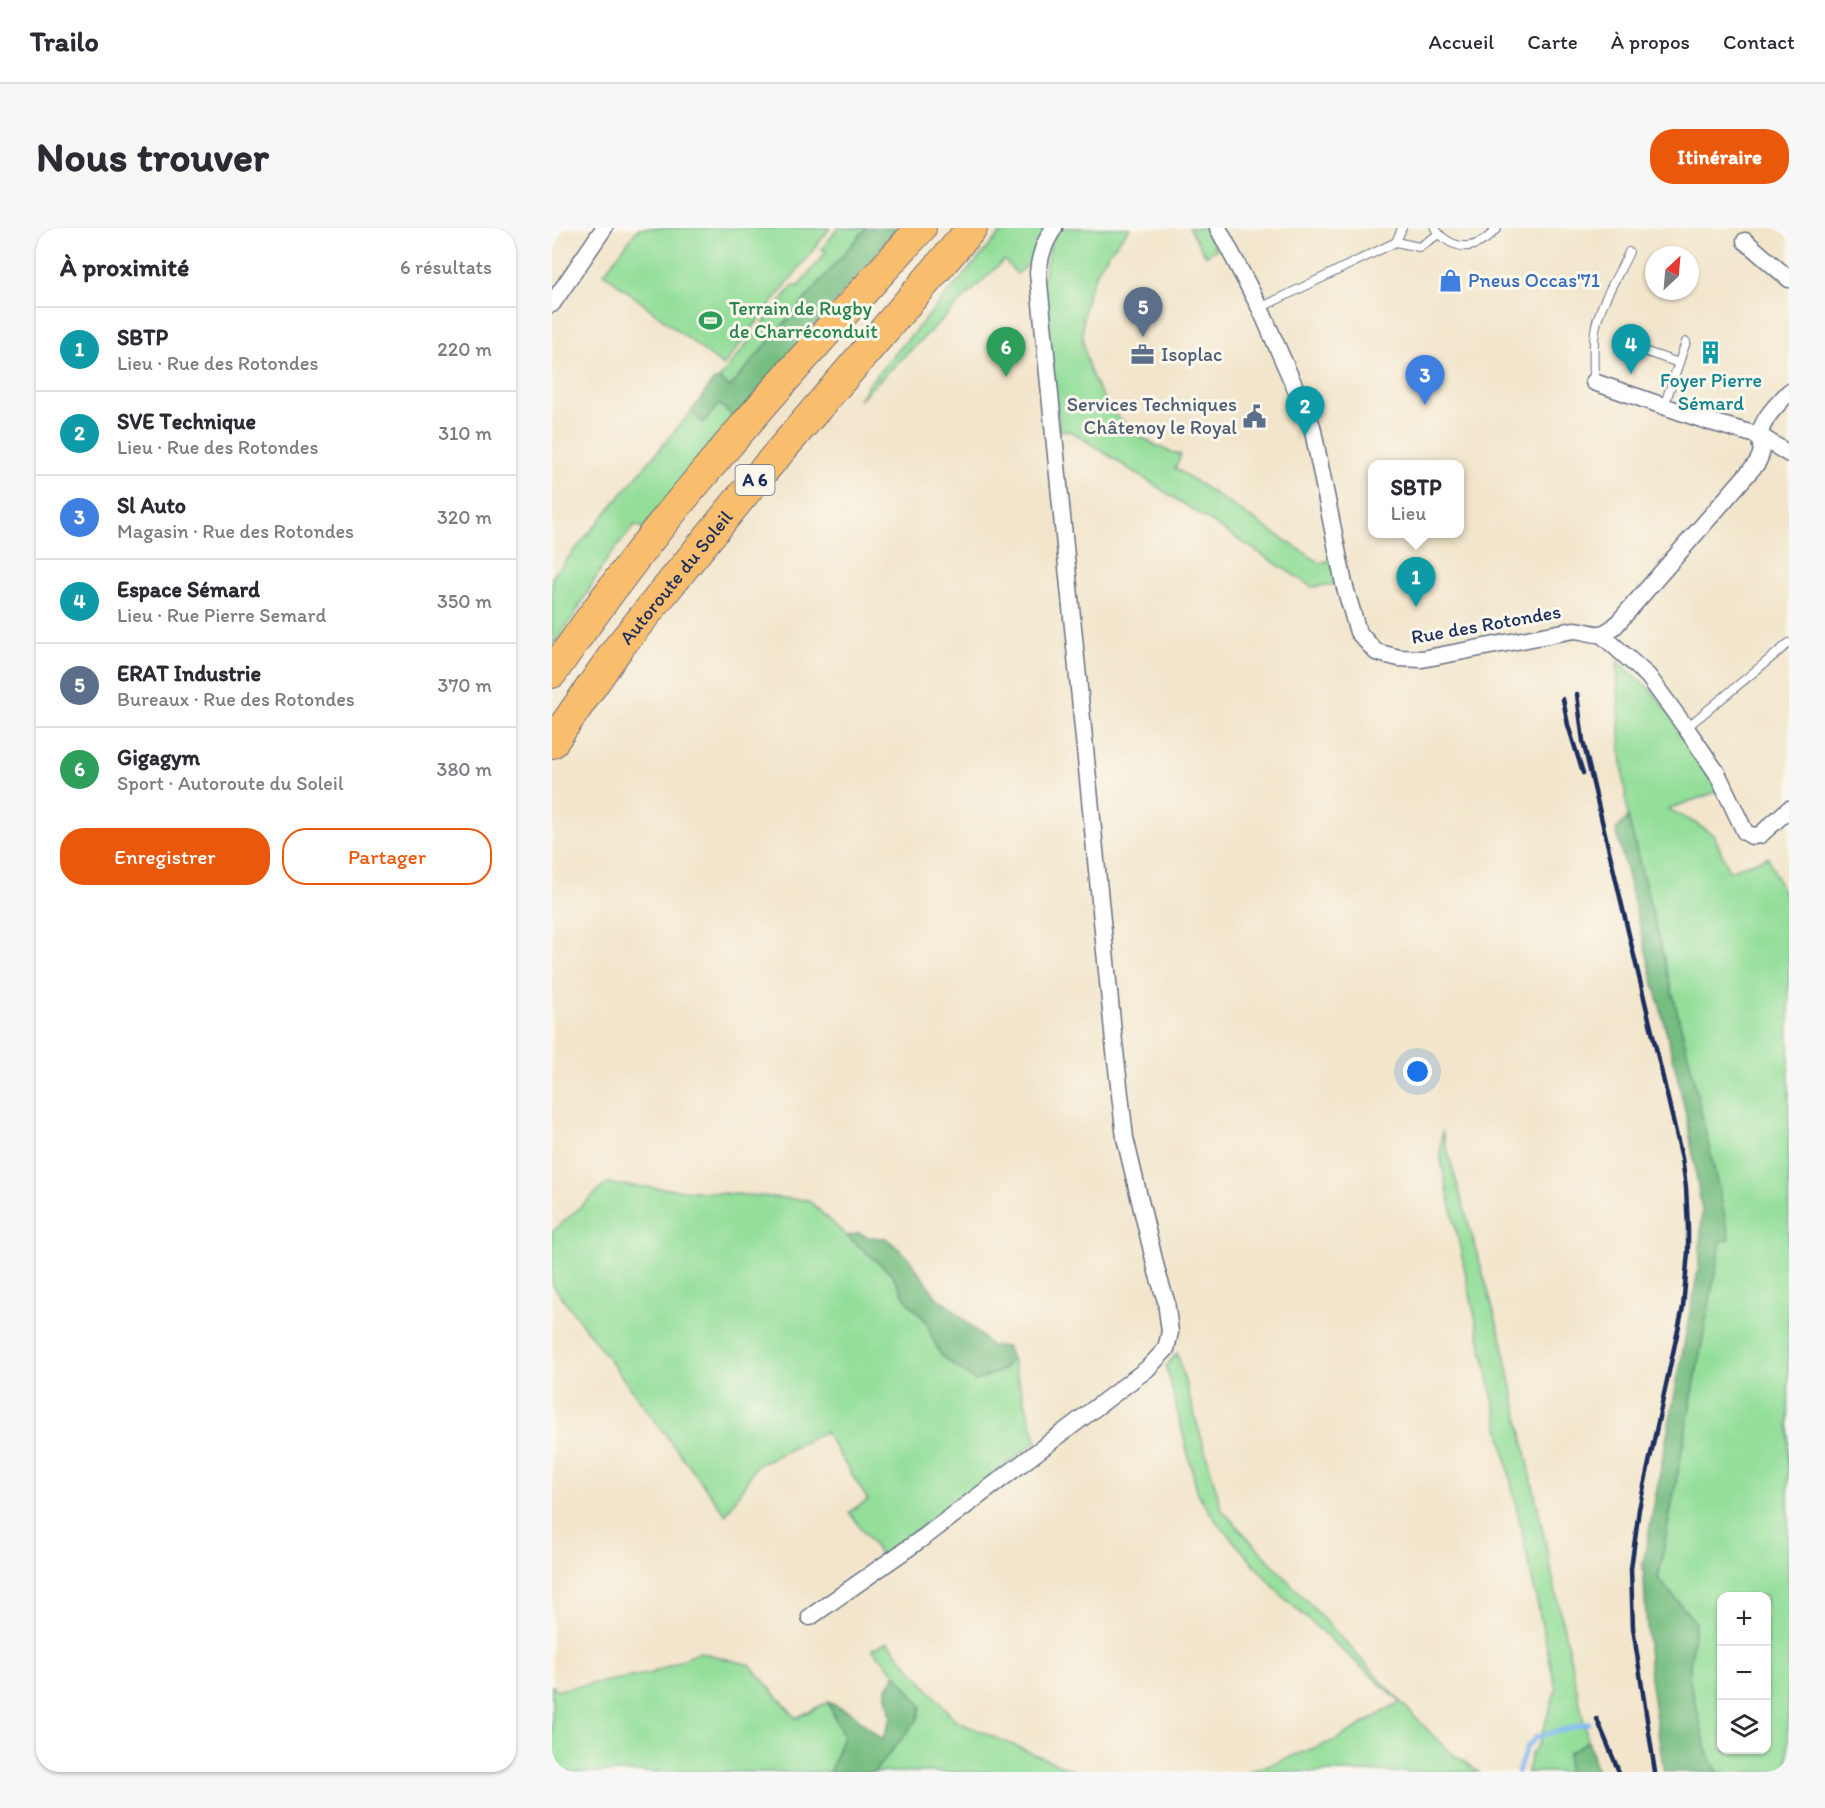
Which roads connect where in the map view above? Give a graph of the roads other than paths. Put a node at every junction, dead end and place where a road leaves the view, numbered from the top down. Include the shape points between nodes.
1 (604, 228) edge
2 (921, 228) edge
3 (972, 228) edge
4 (1054, 228) edge
5 (1218, 228) edge
6 (1402, 228) edge
7 (1497, 228) edge
8 (1437, 231) edge
9 (1745, 241) dead end
10 (1396, 242) junction
11 (1629, 252) dead end
12 (1789, 279) edge
13 (552, 304) edge
14 (1260, 308) junction
15 (1686, 342) dead end
16 (1620, 343) dead end
17 (1679, 363) junction
18 (1594, 382) joint
19 (1789, 392) edge
20 (1664, 406) junction
21 (1760, 436) junction
22 (1789, 454) edge
23 (1602, 635) junction
24 (1789, 643) edge
25 (552, 673) edge
26 (1686, 728) junction
27 (552, 743) edge
28 (1789, 809) edge
29 (810, 1617) dead end

1 - 13 street
2 - 25 highway, A 6 via 688,492
3 - 27 highway, Autoroute du Soleil / A 6 via 765,469 619,647
4 - 29 street via 1040,256 1038,273 1114,1042 1125,1138 1166,1301 1170,1332 1166,1349 1147,1369 927,1535
5 - 14 street, Rue des Rotondes
6 - 10 lane
7 - 8 lane via 1489,239 1473,246 1452,244
8 - 10 lane via 1419,247
9 - 12 street
10 - 14 lane
11 - 18 lane via 1596,325
14 - 23 street, Rue des Rotondes via 1312,426 1355,624 1376,652 1422,659 1565,631
15 - 17 lane
16 - 17 lane
17 - 20 lane
18 - 20 street
19 - 21 street via 1769,416
20 - 21 street
21 - 22 street
21 - 23 street via 1762,451 1757,463 1615,626
23 - 26 street via 1648,676
24 - 26 lane
26 - 28 street via 1717,773 1748,835 1760,835

